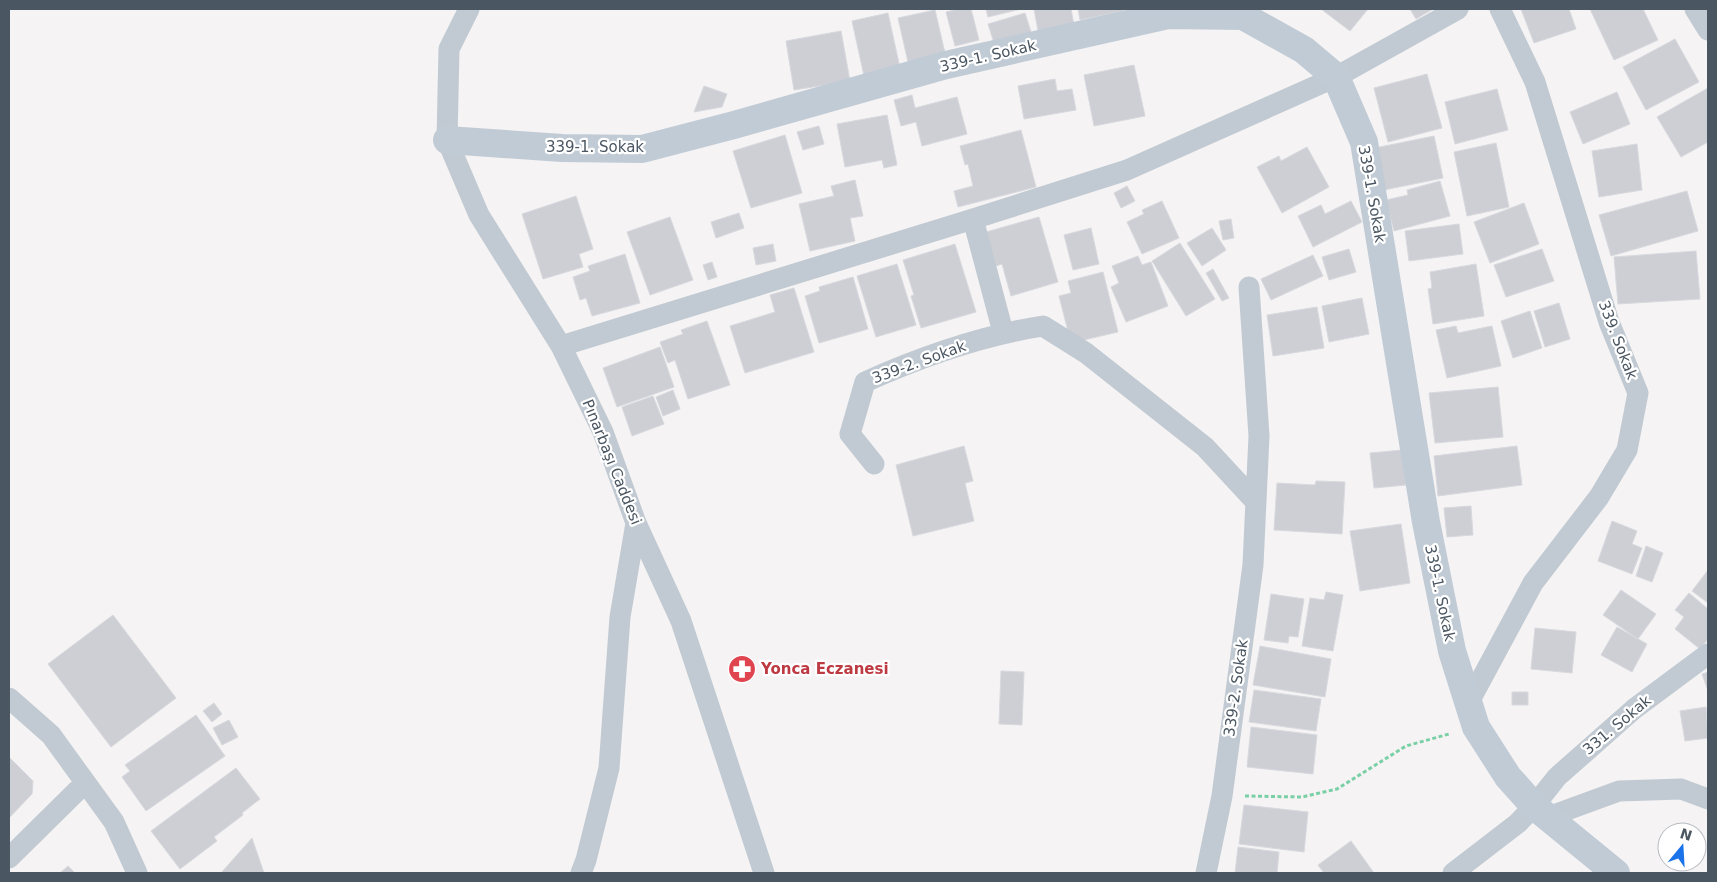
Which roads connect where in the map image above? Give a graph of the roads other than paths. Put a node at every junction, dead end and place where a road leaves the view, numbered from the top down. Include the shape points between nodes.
1 (469, 9) edge
2 (1458, 9) edge
3 (1500, 9) edge
4 (1694, 9) edge
5 (1708, 30) edge
6 (1336, 77) junction
7 (448, 140) junction
8 (972, 220) junction
9 (1250, 287) dead end
10 (1002, 332) junction
11 (561, 346) junction
12 (874, 464) dead end
13 (1256, 502) junction
14 (636, 523) junction
15 (1708, 654) edge
16 (9, 698) edge
17 (1472, 714) junction
18 (86, 783) junction
19 (1708, 799) edge
20 (1541, 811) junction
21 (9, 858) edge
22 (137, 873) edge
23 (581, 873) edge
24 (764, 873) edge
25 (1206, 873) edge
26 (1453, 873) edge
27 (1616, 873) edge

1 - 7 street, Pınarbaşı Caddesi via 449,49
2 - 6 street
3 - 17 street, 339. Sokak via 1535,82 1609,322 1638,393 1627,450 1600,498 1533,583
4 - 5 street
6 - 7 street, 339-1. Sokak via 1304,50 1243,16 1168,15 946,65 642,149 562,148
6 - 8 street via 1127,170
6 - 17 street, 339-1. Sokak via 1364,142 1426,522 1452,651
7 - 11 street, Pınarbaşı Caddesi via 479,215
8 - 10 street
8 - 11 street
9 - 13 street, 339-2. Sokak via 1259,436
10 - 12 street, 339-2. Sokak via 910,362 865,382 850,434
10 - 13 street, 339-2. Sokak via 1043,326 1086,353 1205,447
11 - 14 street, Pınarbaşı Caddesi via 603,432
13 - 25 street, 339-2. Sokak via 1253,565 1222,796
14 - 23 street via 620,617 609,768
14 - 24 street, Pınarbaşı Caddesi via 681,621
15 - 20 street, 331. Sokak via 1634,709 1557,777
16 - 18 street via 51,735
17 - 20 street, 339-1. Sokak via 1508,778
18 - 21 street
18 - 22 street via 114,822
19 - 20 street via 1681,789 1619,791
20 - 26 street, 331. Sokak via 1518,823
20 - 27 street, 339-1. Sokak

